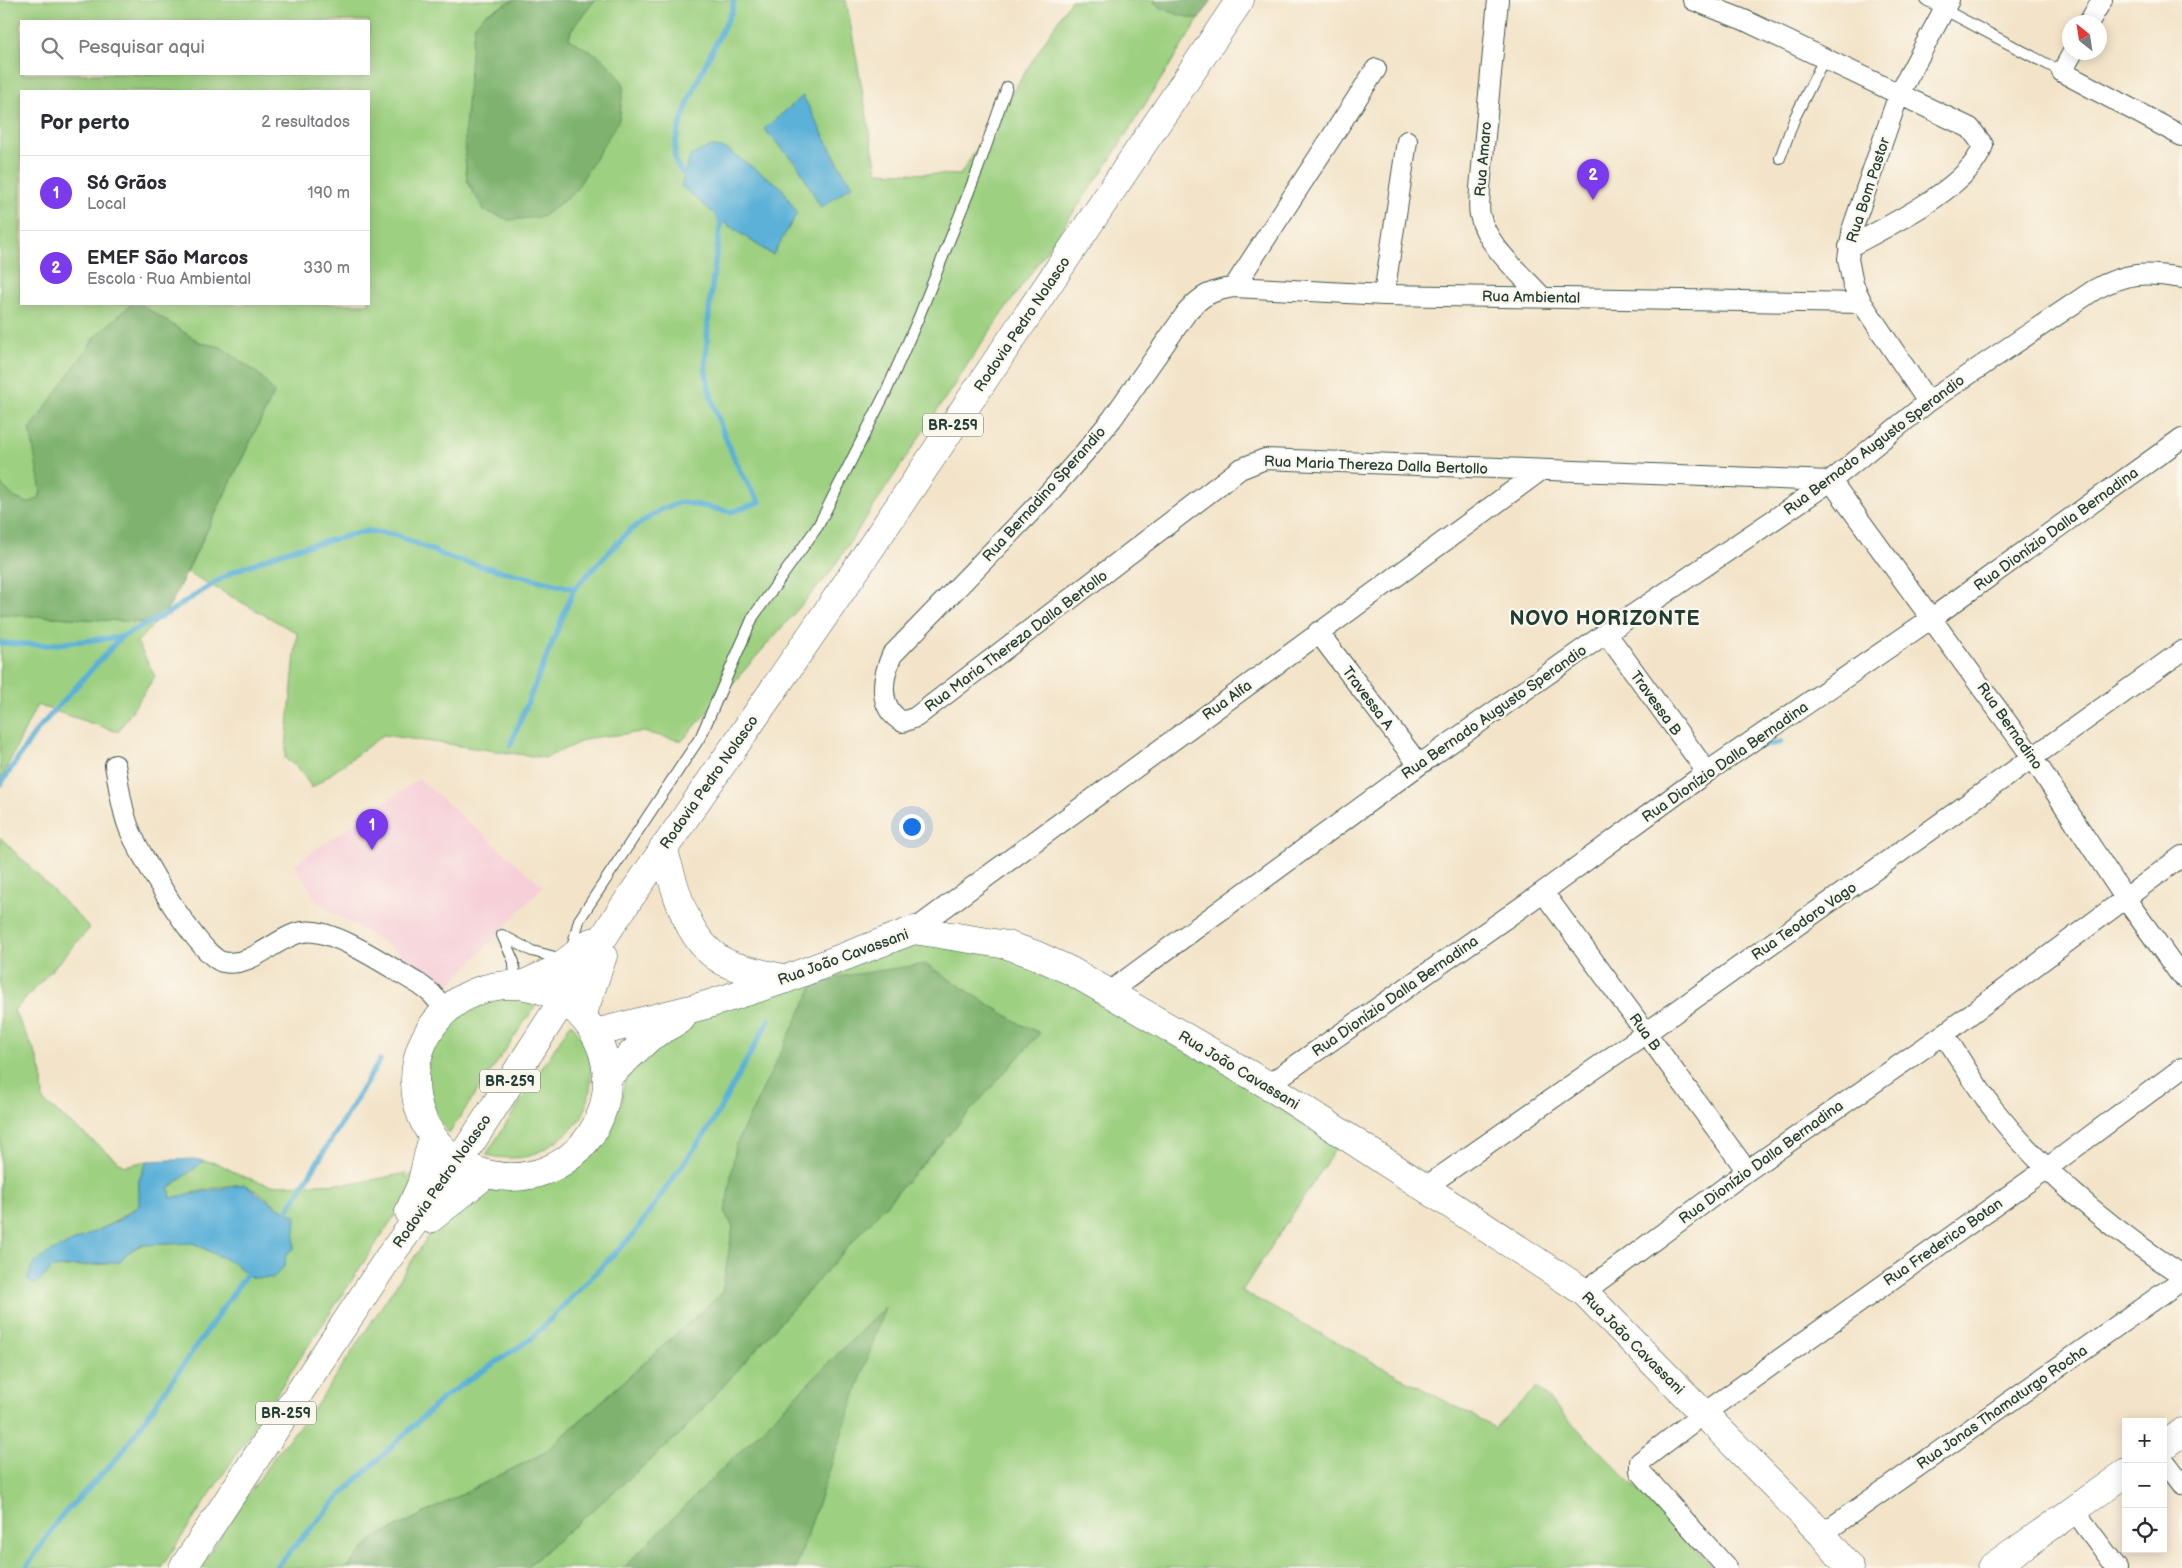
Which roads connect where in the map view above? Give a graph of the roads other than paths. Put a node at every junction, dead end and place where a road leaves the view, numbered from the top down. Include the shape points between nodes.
1 (1240, 0) edge
2 (1498, 0) edge
3 (1693, 0) edge
4 (1926, 0) edge
5 (2102, 0) edge
6 (1946, 5) edge
7 (2093, 15) edge
8 (1825, 57) junction
9 (2069, 60) edge
10 (1376, 69) dead end
11 (2062, 72) junction
12 (1007, 87) dead end
13 (1899, 94) junction
14 (2182, 136) edge
15 (1407, 141) dead end
16 (1780, 158) dead end
17 (1849, 247) junction
18 (2182, 278) edge
19 (1234, 286) junction
20 (1384, 295) junction
21 (1201, 296) joint
22 (1541, 296) junction
23 (1862, 303) junction
24 (1928, 402) junction
25 (2182, 438) edge
26 (1540, 470) junction
27 (1831, 481) junction
28 (1932, 618) junction
29 (1318, 632) junction
30 (1606, 633) junction
31 (2182, 651) edge
32 (916, 717) joint
33 (2033, 758) junction
34 (1419, 764) junction
35 (115, 765) dead end
36 (1707, 772) junction
37 (664, 848) junction
38 (2182, 856) edge
39 (1543, 892) junction
40 (2125, 898) junction
41 (614, 921) junction
42 (914, 930) junction
43 (569, 960) junction
44 (2182, 977) edge
45 (786, 979) junction
46 (518, 985) junction
47 (1109, 992) junction
48 (706, 1005) junction
49 (446, 1010) junction
50 (580, 1016) junction
51 (1646, 1033) junction
52 (1944, 1034) junction
53 (2182, 1068) edge
54 (608, 1076) junction
55 (1268, 1085) junction
56 (432, 1138) junction
57 (458, 1163) junction
58 (2046, 1169) junction
59 (1747, 1171) junction
60 (485, 1175) junction
61 (1424, 1188) junction
62 (389, 1257) junction
63 (2182, 1275) edge
64 (2182, 1280) edge
65 (1584, 1292) junction
66 (1703, 1414) junction
67 (2182, 1432) edge
68 (2167, 1443) edge
69 (2166, 1463) edge
70 (2122, 1476) edge
71 (2182, 1484) edge
72 (2074, 1510) junction
73 (1822, 1534) junction
74 (184, 1568) edge
75 (1728, 1568) edge
76 (1850, 1568) edge
77 (1992, 1568) edge
78 (2116, 1568) edge

1 - 37 main road, Rodovia Pedro Nolasco / BR-259
2 - 22 street, Rua Amaro via 1480,214 1484,230 1495,246
3 - 8 street
4 - 6 lane
5 - 7 street
6 - 11 lane
6 - 13 street, Rua Bom Pastor
8 - 13 street
8 - 16 lane via 1795,116
9 - 11 street
10 - 19 street
11 - 14 street
12 - 43 lane via 950,241 886,392 818,526 753,617 701,736 579,920
13 - 17 street, Rua Bom Pastor
13 - 17 street via 1970,128 1983,145 1981,154 1950,187
15 - 20 street
17 - 23 street, Rua Bom Pastor via 1853,284
18 - 24 street, Rua Bernado Augusto Sperandio via 2134,274 2107,283
19 - 20 street, Rua Ambiental
19 - 21 street, Rua Ambiental
20 - 22 street, Rua Ambiental
21 - 32 street, Rua Bernadino Sperandio via 1112,419 1048,494 892,655 883,684 887,704 903,722
22 - 23 street, Rua Ambiental
23 - 24 street, Rua Bom Pastor
24 - 27 street, Rua Bernado Augusto Sperandio
25 - 28 street, Rua Dionízio Dalla Bernadina
26 - 27 street, Rua Maria Thereza Dalla Bertollo
26 - 29 street, Rua Alfa
26 - 32 street, Rua Maria Thereza Dalla Bertollo via 1265,459 1256,462 1240,469
27 - 28 street, Rua Bernadino
27 - 30 street, Rua Bernado Augusto Sperandio
28 - 33 street, Rua Bernadino
28 - 36 street, Rua Dionízio Dalla Bernadina
29 - 34 street, Travessa A
29 - 42 street, Rua Alfa
30 - 34 street, Rua Bernado Augusto Sperandio
30 - 36 street, Travessa B
31 - 33 street, Rua Teodoro Vago
33 - 40 street, Rua Bernadino
33 - 51 street, Rua Teodoro Vago
34 - 47 street, Rua Bernado Augusto Sperandio
35 - 49 street via 128,826 144,862 216,959 233,962 262,952 296,934 318,932 341,940 419,984
36 - 39 street, Rua Dionízio Dalla Bernadina
37 - 41 main road, Rodovia Pedro Nolasco / BR-259
37 - 45 main road via 686,920 708,950 736,967
38 - 40 street, Rua Dionízio Dalla Bernadina
39 - 51 street, Rua B
39 - 55 street, Rua Dionízio Dalla Bernadina
40 - 44 street, Rua Bernadino
40 - 52 street, Rua Dionízio Dalla Bernadina
41 - 43 main road
41 - 50 main road, Rodovia Pedro Nolasco / BR-259
42 - 45 main road, Rua João Cavassani
42 - 47 main road, Rua João Cavassani via 1007,944 1045,959
43 - 46 main road
43 - 46 lane via 532,952 502,935 514,962
45 - 48 main road, Rua João Cavassani
46 - 49 main road via 473,992
46 - 50 main road
47 - 55 main road, Rua João Cavassani
48 - 50 main road
48 - 54 main road via 650,1038
49 - 56 main road via 434,1022 421,1044 414,1068 414,1093 420,1117
50 - 54 main road via 604,1054
50 - 57 main road, Rodovia Pedro Nolasco / BR-259
51 - 59 street, Rua B
51 - 61 street, Rua Teodoro Vago
52 - 58 street via 1993,1108
52 - 59 street, Rua Dionízio Dalla Bernadina
53 - 58 street, Rua Frederico Botan
54 - 60 main road via 602,1112 592,1134 576,1152 556,1166 533,1175 509,1178
55 - 61 main road, Rua João Cavassani
56 - 57 main road
56 - 62 main road via 421,1185
57 - 60 main road
57 - 62 main road, Rodovia Pedro Nolasco / BR-259
58 - 63 street via 2104,1222
58 - 66 street, Rua Frederico Botan
59 - 65 street, Rua Dionízio Dalla Bernadina
60 - 62 main road via 447,1203
61 - 65 main road, Rua João Cavassani
62 - 74 main road, Rodovia Pedro Nolasco / BR-259
64 - 73 street, Rua Jonas Thamaturgo Rocha
65 - 66 main road, Rua João Cavassani
66 - 73 main road, Rua João Cavassani
66 - 75 street via 1647,1456 1639,1466 1640,1471
67 - 68 main road
69 - 71 street
70 - 72 main road
72 - 77 main road
72 - 78 street
73 - 76 main road, Rua João Cavassani

